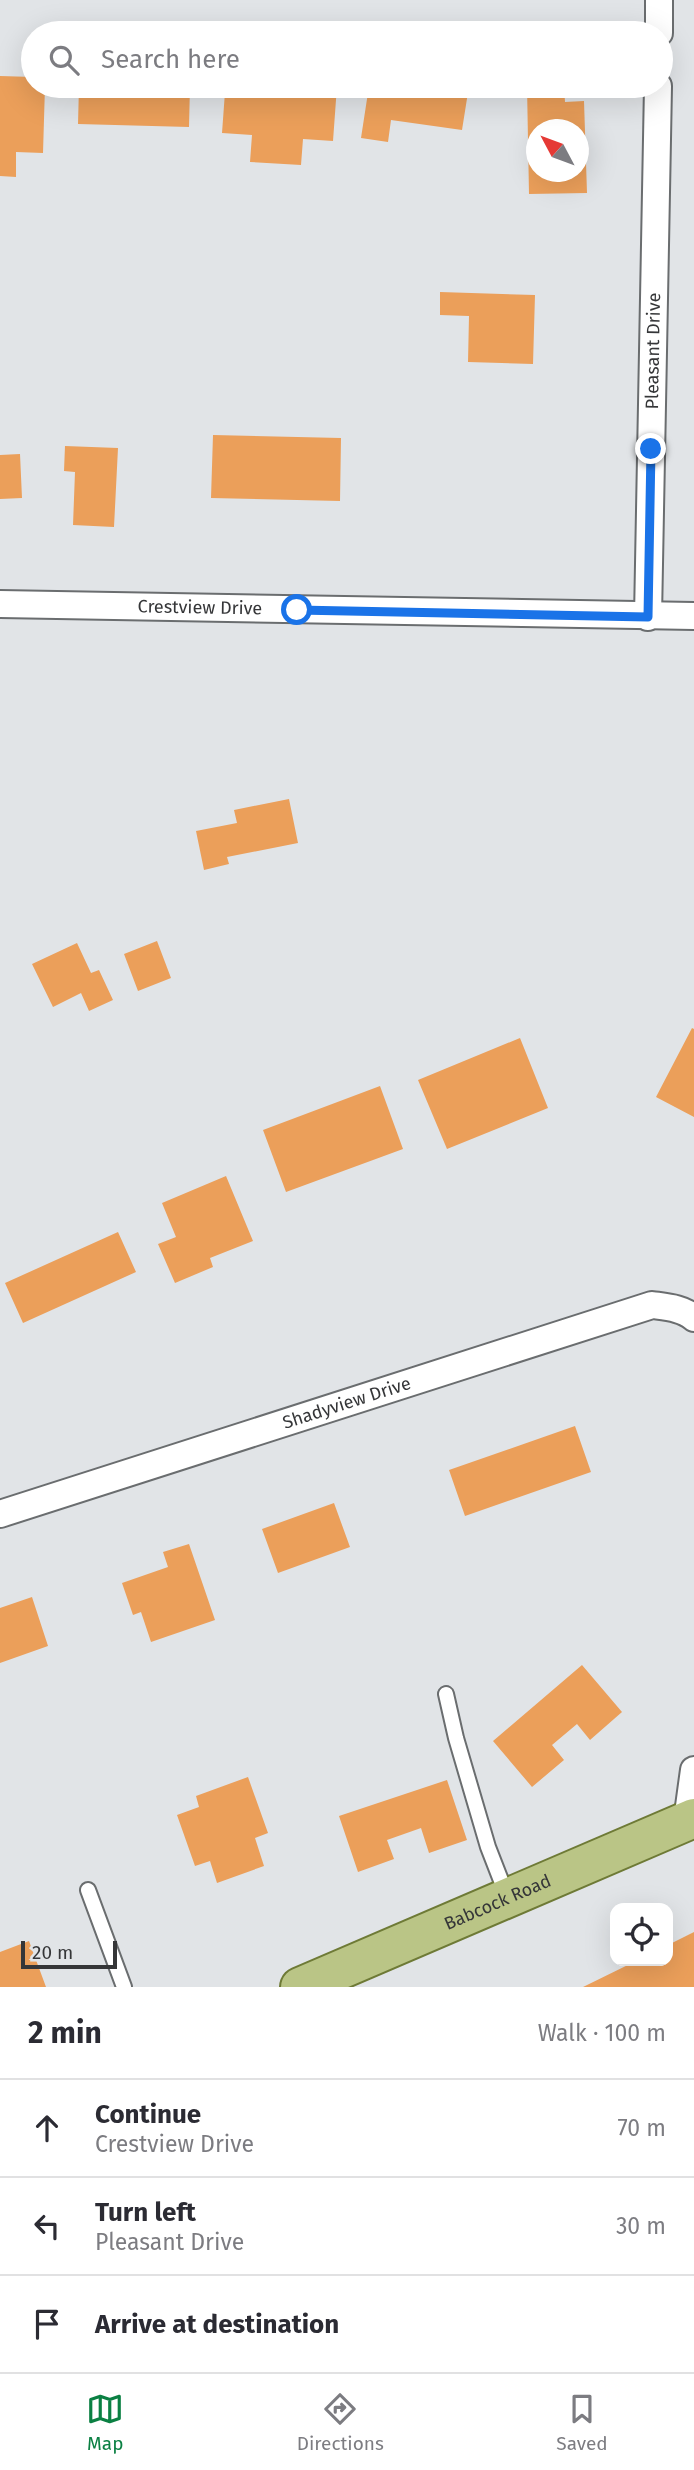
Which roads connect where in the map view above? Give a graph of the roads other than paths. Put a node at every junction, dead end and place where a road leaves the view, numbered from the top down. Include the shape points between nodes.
1 (659, 0) edge
2 (659, 21) edge
3 (658, 98) edge
4 (0, 604) edge
5 (694, 616) edge
6 (648, 617) junction
7 (694, 1318) edge
8 (0, 1514) edge
9 (446, 1694) dead end
10 (694, 1770) edge
11 (690, 1819) edge
12 (88, 1890) dead end
13 (508, 1897) junction
14 (124, 1987) edge
15 (300, 1987) edge

1 - 2 street
3 - 6 street, Pleasant Drive
4 - 6 street, Crestview Drive
5 - 6 street, Crestview Drive
7 - 8 street, Shadyview Drive via 671,1307 652,1305
9 - 13 lane via 488,1847
10 - 11 street
11 - 13 main road, Babcock Road
12 - 14 lane
13 - 15 main road, Babcock Road

